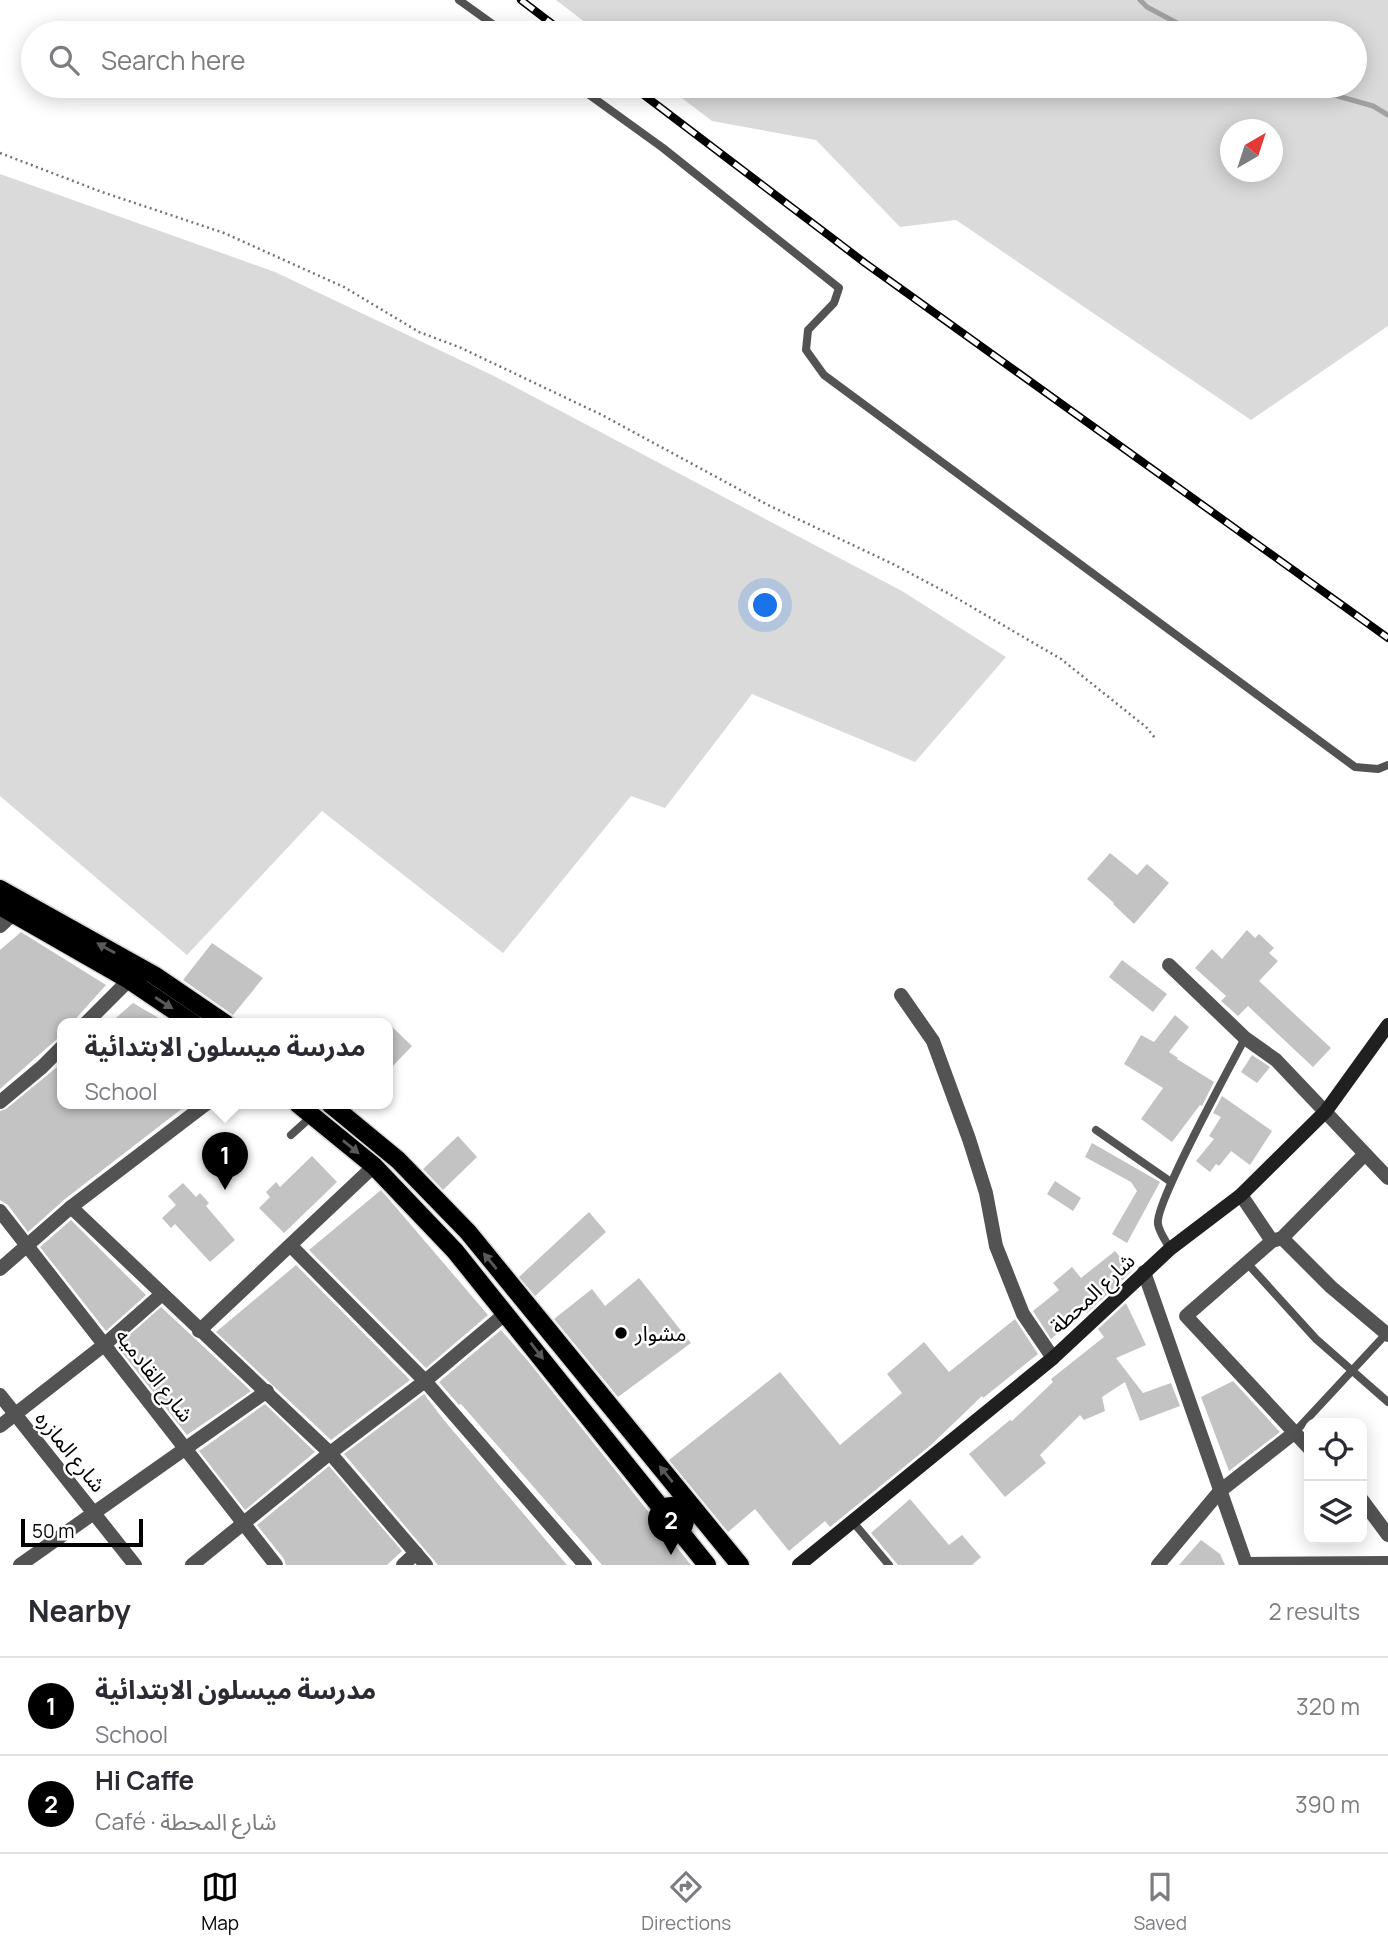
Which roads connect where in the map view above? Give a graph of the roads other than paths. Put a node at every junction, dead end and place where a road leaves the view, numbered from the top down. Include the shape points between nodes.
1 (459, 0) edge
2 (488, 21) edge
3 (594, 98) edge
4 (1388, 765) edge
5 (0, 889) edge
6 (7, 909) edge
7 (0, 926) edge
8 (1169, 965) dead end
9 (154, 975) junction
10 (129, 980) junction
11 (901, 995) dead end
12 (92, 1018) edge
13 (185, 1018) edge
14 (217, 1018) edge
15 (1388, 1026) edge
16 (1245, 1038) junction
17 (57, 1052) edge
18 (0, 1102) edge
19 (199, 1109) edge
20 (304, 1109) edge
21 (336, 1109) edge
22 (1326, 1111) junction
23 (312, 1116) junction
24 (1096, 1130) dead end
25 (291, 1135) dead end
26 (1364, 1155) junction
27 (374, 1166) junction
28 (1388, 1178) edge
29 (1171, 1182) junction
30 (1241, 1195) junction
31 (71, 1207) junction
32 (0, 1212) edge
33 (1277, 1240) junction
34 (27, 1246) junction
35 (291, 1246) junction
36 (1170, 1249) junction
37 (1247, 1263) junction
38 (0, 1269) edge
39 (1144, 1272) junction
40 (162, 1294) junction
41 (506, 1313) junction
42 (199, 1331) junction
43 (1387, 1334) edge
44 (104, 1345) junction
45 (1053, 1358) junction
46 (1351, 1371) junction
47 (425, 1381) junction
48 (267, 1391) junction
49 (0, 1395) edge
50 (1388, 1402) edge
51 (15, 1414) junction
52 (0, 1426) edge
53 (1294, 1433) junction
54 (1304, 1443) edge
55 (186, 1449) junction
56 (330, 1453) junction
57 (1220, 1491) junction
58 (1367, 1507) edge
59 (94, 1513) junction
60 (853, 1521) junction
61 (244, 1524) junction
62 (1388, 1535) edge
63 (416, 1553) junction
64 (1388, 1563) edge
65 (20, 1565) edge
66 (135, 1565) edge
67 (192, 1565) edge
68 (276, 1565) edge
69 (403, 1565) edge
70 (426, 1565) edge
71 (585, 1565) edge
72 (707, 1565) edge
73 (740, 1565) edge
74 (799, 1565) edge
75 (889, 1565) edge
76 (1158, 1565) edge

1 - 2 lane
3 - 4 lane via 839,288 834,303 808,330 806,350 824,375 1355,767
9 -> 5 main road
6 - 7 street
6 - 10 main road
8 - 16 street
9 - 10 street
9 - 14 main road
10 - 12 street
10 -> 13 main road
11 - 45 street via 933,1041 969,1139 996,1246 1023,1314
15 - 22 main road, شارع المحطة
16 - 22 street via 1276,1060
16 - 29 lane
17 - 18 street
19 - 31 street
20 - 23 main road
73 -> 21 main road via 468,1232 398,1160
22 - 26 street
22 - 30 main road, شارع المحطة
23 - 25 lane
23 -> 27 main road
24 - 29 lane
26 - 28 street
26 - 33 street
27 - 35 street
27 - 41 main road
29 - 36 lane via 1157,1223
30 - 33 street
30 - 36 main road, شارع المحطة
31 - 34 street
31 - 40 street
32 - 34 street, شارع القادميه
33 - 37 street
33 - 43 street
34 - 38 street
34 - 44 street, شارع القادميه
35 - 42 street
35 - 47 street
36 - 39 main road, شارع المحطة
37 - 46 lane
37 - 53 street via 1186,1316
39 - 45 main road, شارع المحطة
39 - 57 street
40 - 42 street
40 - 44 street
41 - 47 street
41 -> 72 main road
42 - 48 street
43 - 46 lane
44 - 51 street
44 - 55 street, شارع القادميه
45 - 60 main road, شارع المحطة
46 - 50 lane
46 - 53 lane
47 - 56 street
47 - 71 street
48 - 55 street
48 - 56 street
49 - 51 street, شارع المازره
51 - 52 street
51 - 59 street, شارع المازره
53 - 54 street
53 - 57 street
55 - 59 street
55 - 61 street, شارع القادميه
56 - 61 street
56 - 63 street
57 - 64 street via 1246,1564
57 - 76 street
58 - 62 street
59 - 65 street
59 - 66 street, شارع المازره
60 - 74 main road, شارع المحطة
60 - 75 lane
61 - 67 street
61 - 68 street, شارع القادميه
63 - 69 street
63 - 70 street

